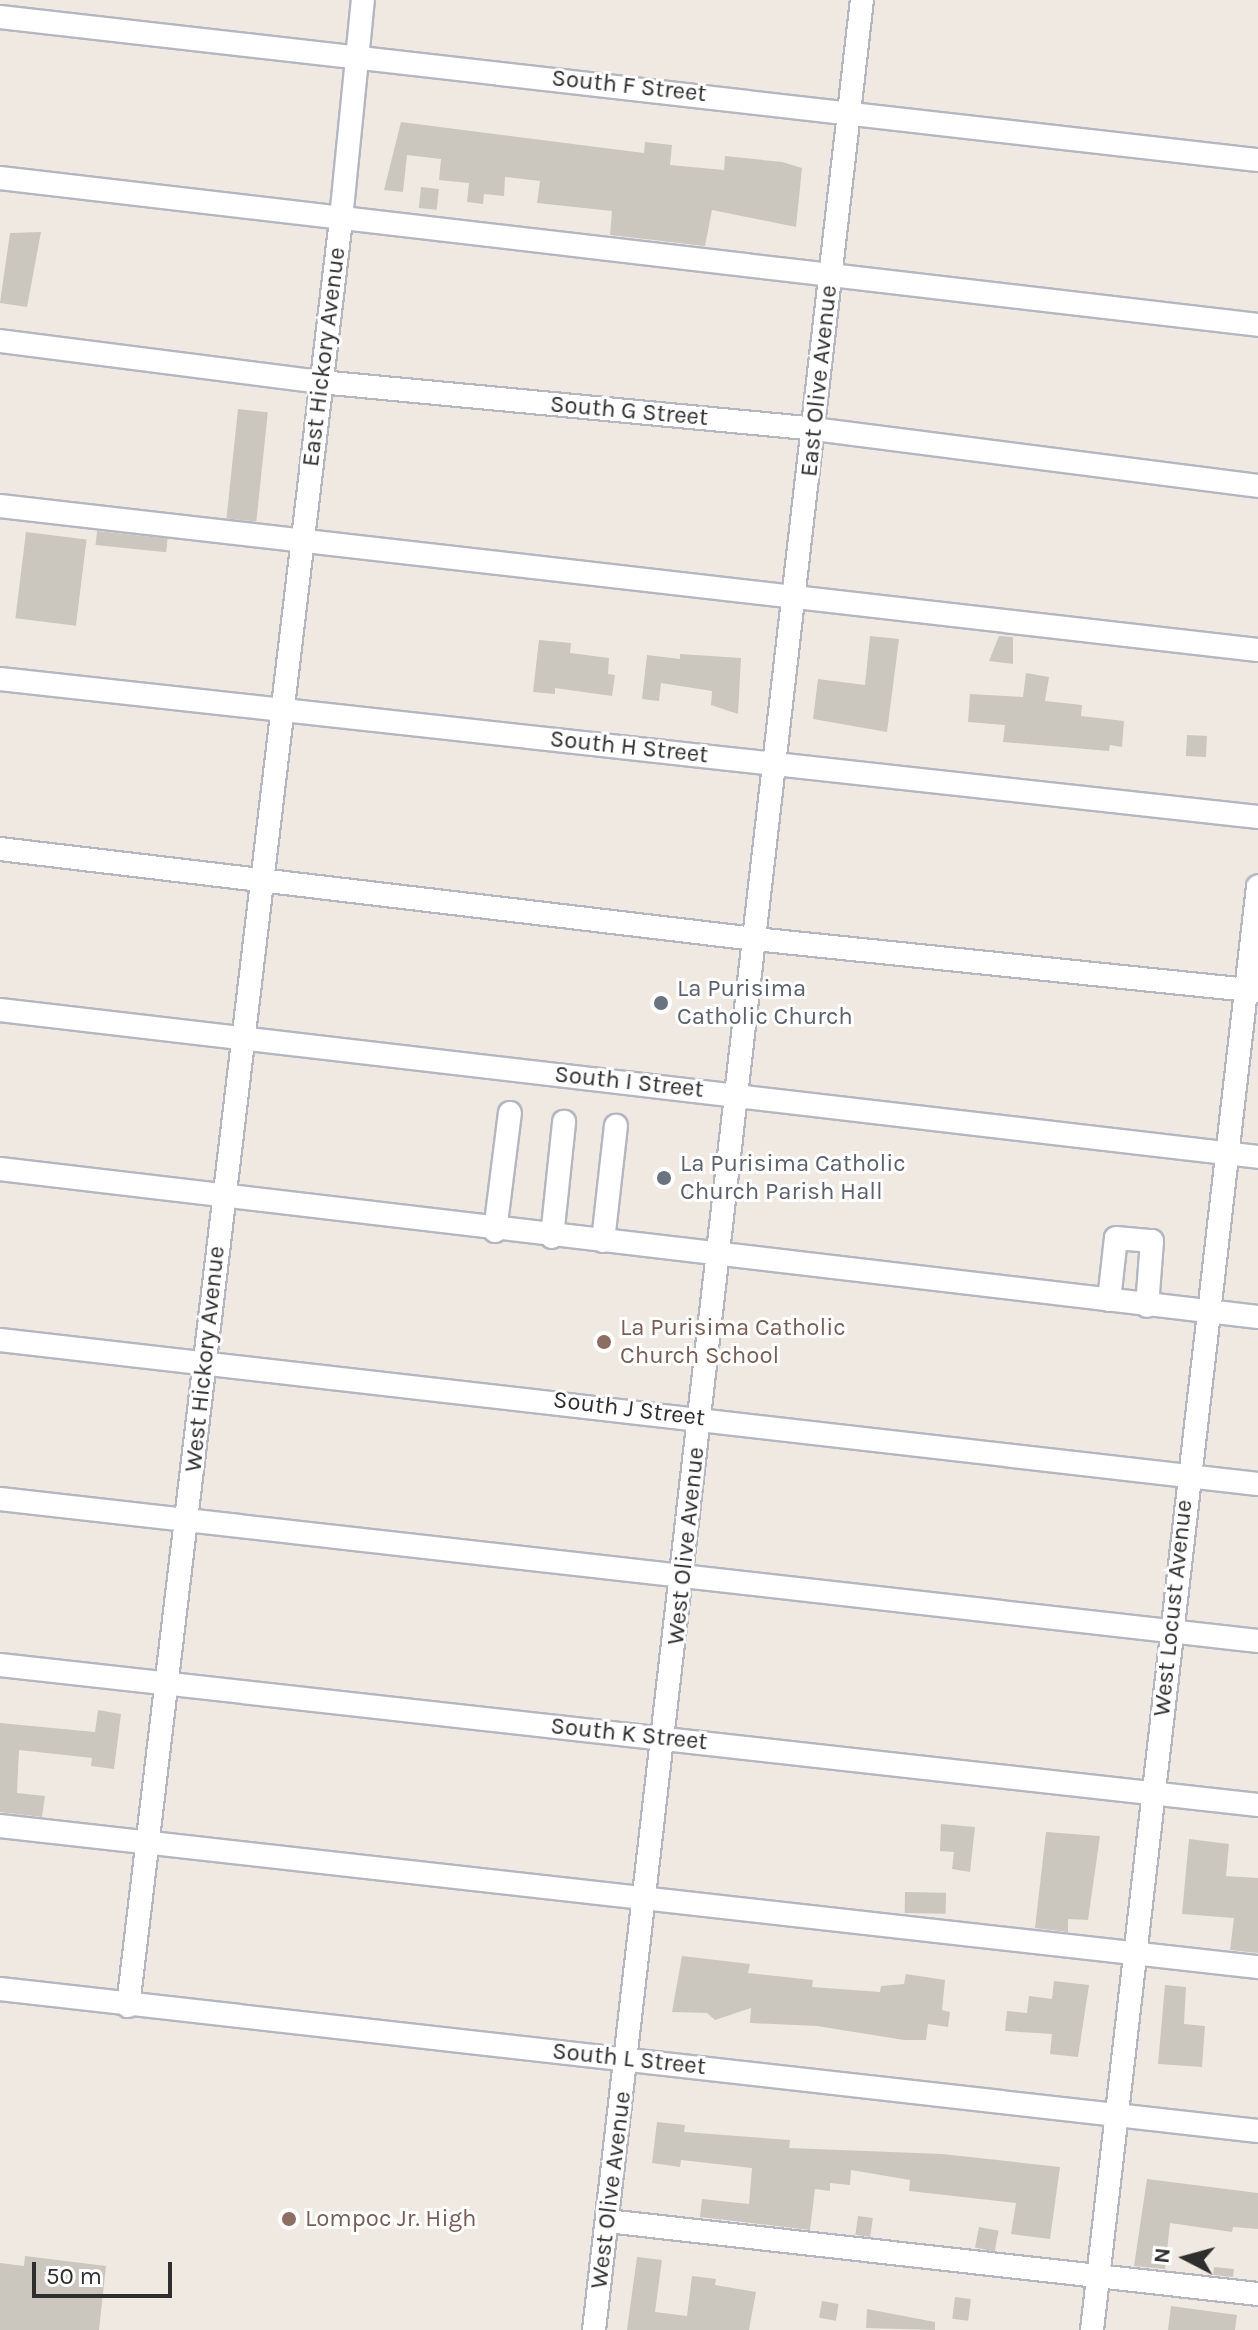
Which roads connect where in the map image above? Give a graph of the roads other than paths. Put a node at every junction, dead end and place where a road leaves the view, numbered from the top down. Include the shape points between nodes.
1 (363, 0) edge
2 (862, 0) edge
3 (0, 17) edge
4 (357, 56) junction
5 (849, 110) junction
6 (1258, 160) edge
7 (0, 178) edge
8 (341, 219) junction
9 (831, 275) junction
10 (1258, 325) edge
11 (0, 341) edge
12 (320, 382) junction
13 (814, 429) junction
14 (1258, 486) edge
15 (0, 506) edge
16 (303, 542) junction
17 (795, 595) junction
18 (1258, 650) edge
19 (0, 679) edge
20 (282, 713) junction
21 (775, 762) junction
22 (1258, 817) edge
23 (0, 849) edge
24 (264, 880) junction
25 (1258, 887) edge
26 (755, 939) junction
27 (1252, 990) edge
28 (0, 1010) edge
29 (245, 1041) junction
30 (738, 1094) junction
31 (510, 1113) dead end
32 (564, 1122) dead end
33 (616, 1126) dead end
34 (1223, 1153) junction
35 (1258, 1157) edge
36 (0, 1169) edge
37 (224, 1197) junction
38 (495, 1231) junction
39 (552, 1237) junction
40 (603, 1241) junction
41 (719, 1255) junction
42 (1109, 1300) junction
43 (1147, 1306) junction
44 (1208, 1312) junction
45 (1258, 1317) edge
46 (0, 1340) edge
47 (204, 1360) junction
48 (700, 1417) junction
49 (1188, 1477) junction
50 (1258, 1484) edge
51 (0, 1499) edge
52 (187, 1521) junction
53 (684, 1577) junction
54 (1170, 1631) junction
55 (1258, 1641) edge
56 (0, 1665) edge
57 (168, 1681) junction
58 (663, 1737) junction
59 (1152, 1793) junction
60 (1258, 1805) edge
61 (0, 1826) edge
62 (148, 1843) junction
63 (644, 1899) junction
64 (1134, 1953) junction
65 (1258, 1967) edge
66 (0, 1989) edge
67 (128, 2006) junction
68 (626, 2059) junction
69 (1118, 2114) junction
70 (1258, 2131) edge
71 (607, 2221) junction
72 (1098, 2275) junction
73 (1258, 2294) edge
74 (594, 2330) edge
75 (1092, 2330) edge

1 - 4 street, East Hickory Avenue
2 - 5 street, East Olive Avenue
3 - 4 street, South F Street
4 - 5 street, South F Street
4 - 8 street, East Hickory Avenue
5 - 6 street, South F Street
5 - 9 street, East Olive Avenue
7 - 8 street
8 - 9 street
8 - 12 street, East Hickory Avenue
9 - 10 street
9 - 13 street, East Olive Avenue
11 - 12 street, South G Street
12 - 13 street, South G Street
12 - 16 street, East Hickory Avenue
13 - 14 street, South G Street
13 - 17 street, East Olive Avenue
15 - 16 street
16 - 17 street
16 - 20 street, East Hickory Avenue
17 - 18 street
17 - 21 street, East Olive Avenue
19 - 20 street, South H Street
20 - 21 street, South H Street
20 - 24 street, West Hickory Avenue
21 - 22 street, South H Street
21 - 26 street, West Olive Avenue
23 - 24 street
24 - 26 street
24 - 29 street, West Hickory Avenue
25 - 27 street, West Locust Avenue
26 - 27 street
26 - 30 street, West Olive Avenue
27 - 34 street, West Locust Avenue
28 - 29 street, South I Street
29 - 30 street, South I Street
29 - 37 street, West Hickory Avenue
30 - 34 street, South I Street
30 - 41 street, West Olive Avenue
31 - 38 street
32 - 39 street
33 - 40 street
34 - 35 street, South I Street
34 - 44 street, West Locust Avenue
36 - 37 street
37 - 38 street
37 - 47 street, West Hickory Avenue
38 - 39 street
39 - 40 street
40 - 41 street
41 - 42 street
41 - 48 street, West Olive Avenue
42 - 43 street
42 - 43 street via 1116,1238 1152,1241
43 - 44 street
44 - 45 street
44 - 49 street, West Locust Avenue
46 - 47 street, South J Street
47 - 48 street, South J Street
47 - 52 street, West Hickory Avenue
48 - 49 street, South J Street
48 - 53 street, West Olive Avenue
49 - 50 street, South J Street
49 - 54 street, West Locust Avenue
51 - 52 street
52 - 53 street
52 - 57 street, West Hickory Avenue
53 - 54 street
53 - 58 street, West Olive Avenue
54 - 55 street
54 - 59 street, West Locust Avenue
56 - 57 street, South K Street
57 - 58 street, South K Street
57 - 62 street, West Hickory Avenue
58 - 59 street, South K Street
58 - 63 street, West Olive Avenue
59 - 60 street, South K Street
59 - 64 street, West Locust Avenue
61 - 62 street
62 - 63 street
62 - 67 street, West Hickory Avenue
63 - 64 street
63 - 68 street, West Olive Avenue
64 - 65 street
64 - 69 street, West Locust Avenue
66 - 67 street, South L Street
67 - 68 street, South L Street
68 - 69 street, South L Street
68 - 71 street, West Olive Avenue
69 - 70 street, South L Street
69 - 72 street, West Locust Avenue
71 - 72 street
71 - 74 street, West Olive Avenue
72 - 73 street
72 - 75 street, West Locust Avenue

